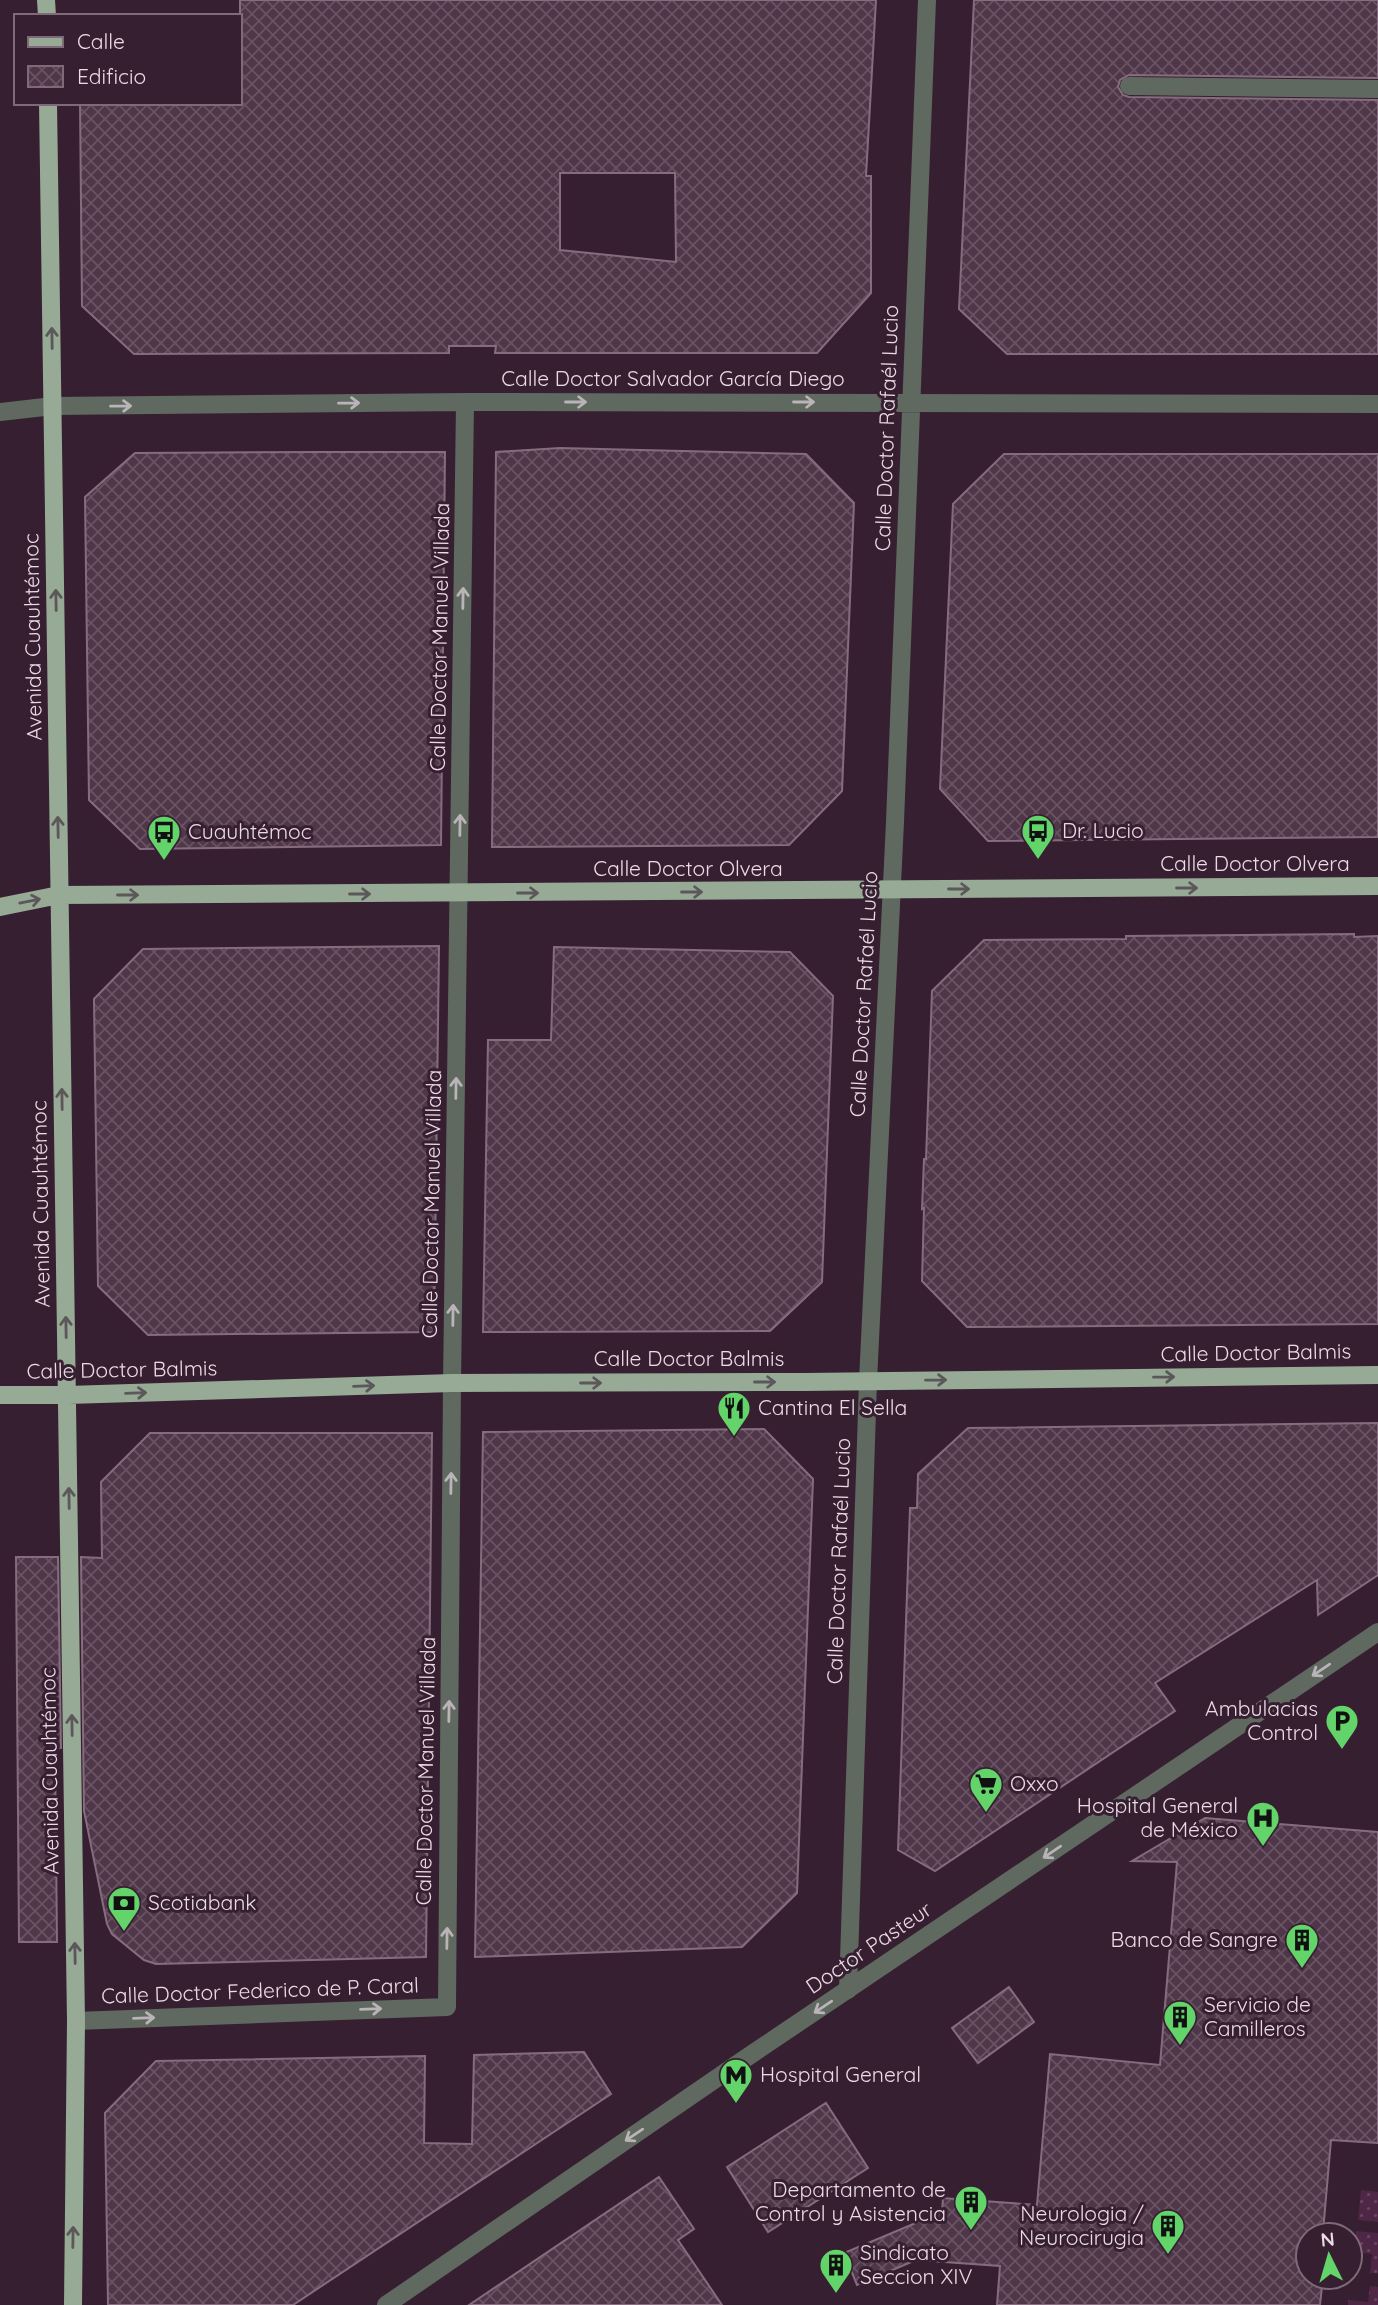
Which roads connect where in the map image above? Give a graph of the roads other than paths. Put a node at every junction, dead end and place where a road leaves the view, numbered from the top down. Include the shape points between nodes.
1 (927, 0) edge
2 (1129, 86) dead end
3 (1378, 89) edge
4 (48, 105) edge
5 (465, 402) junction
6 (910, 402) junction
7 (1378, 404) edge
8 (53, 406) junction
9 (0, 412) edge
10 (1378, 886) edge
11 (891, 890) junction
12 (460, 893) junction
13 (59, 895) junction
14 (0, 907) edge
15 (1378, 1375) edge
16 (868, 1381) junction
17 (452, 1383) junction
18 (0, 1395) edge
19 (68, 1395) junction
20 (1378, 1632) edge
21 (848, 1990) junction
22 (447, 2007) joint
23 (76, 2021) junction
24 (73, 2305) edge
25 (386, 2305) edge

1 - 6 street, Calle Doctor Rafaél Lucio
2 - 3 street
8 -> 4 main road, Avenida Cuauhtémoc
5 -> 6 street, Calle Doctor Salvador García Diego
8 -> 5 street, Calle Doctor Salvador García Diego
12 -> 5 street, Calle Doctor Manuel Villada
6 - 7 street, Calle Doctor Salvador García Diego
6 - 11 street, Calle Doctor Rafaél Lucio
8 - 9 street, Calle Doctor Salvador García Diego
13 -> 8 main road, Avenida Cuauhtémoc
11 -> 10 main road, Calle Doctor Olvera
12 -> 11 main road, Calle Doctor Olvera
11 - 16 street, Calle Doctor Rafaél Lucio
13 -> 12 main road, Calle Doctor Olvera
17 -> 12 street, Calle Doctor Manuel Villada
14 -> 13 main road, Calle Doctor Olvera
19 -> 13 main road, Avenida Cuauhtémoc
16 -> 15 main road, Calle Doctor Balmis
17 -> 16 main road, Calle Doctor Balmis
16 - 21 street, Calle Doctor Rafaél Lucio
19 -> 17 main road, Calle Doctor Balmis
22 -> 17 street, Calle Doctor Manuel Villada
18 - 19 main road, Calle Doctor Balmis
23 -> 19 main road, Avenida Cuauhtémoc
20 -> 21 street, Doctor Pasteur
21 -> 25 street, Doctor Pasteur
23 -> 22 street, Calle Doctor Federico de P. Caral
24 -> 23 main road, Avenida Cuauhtémoc

